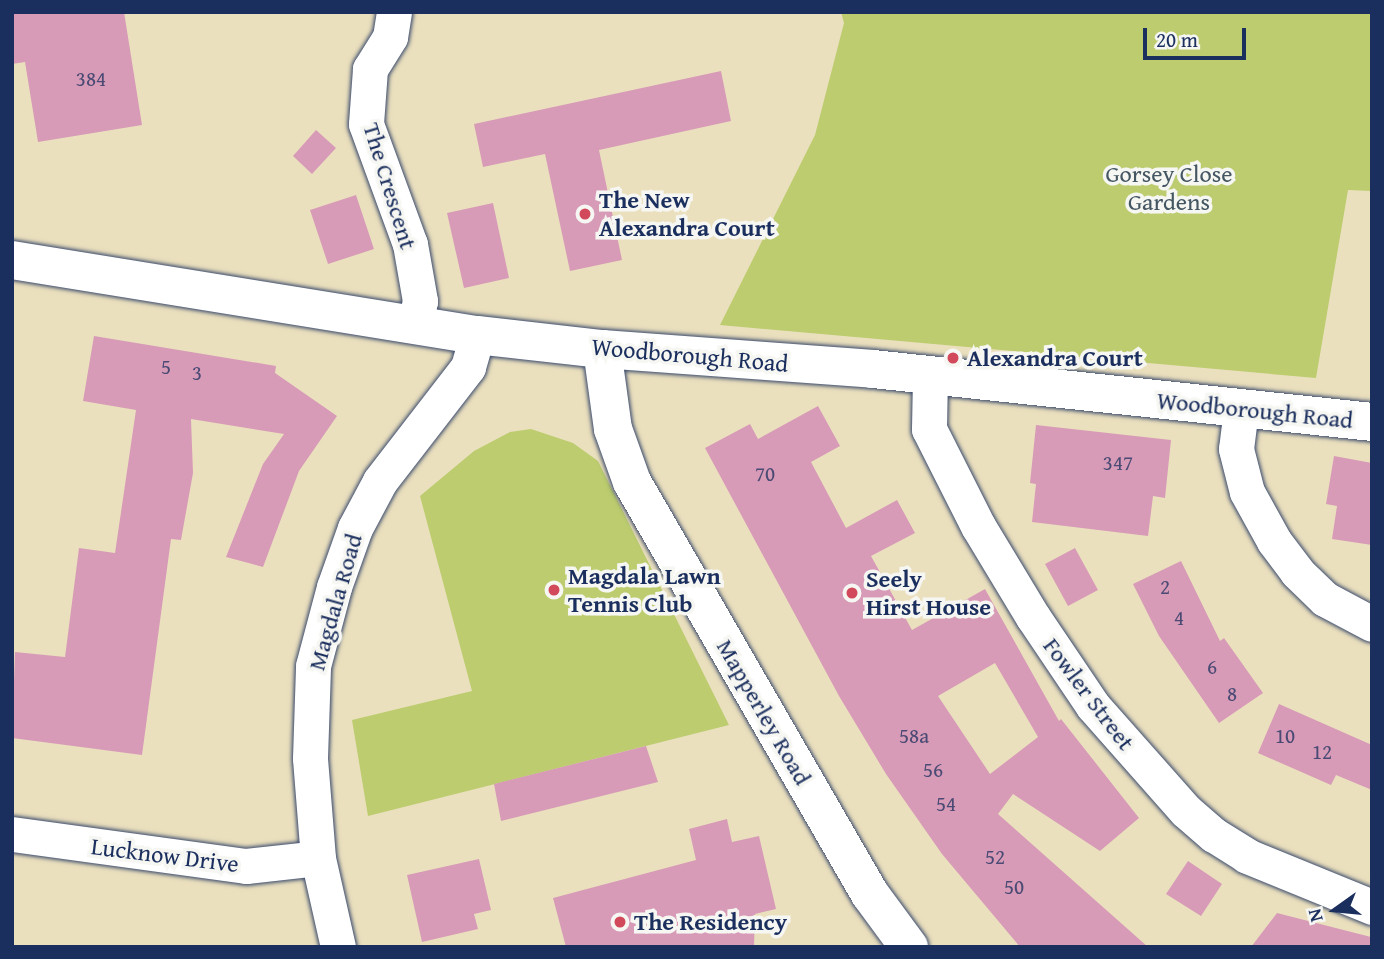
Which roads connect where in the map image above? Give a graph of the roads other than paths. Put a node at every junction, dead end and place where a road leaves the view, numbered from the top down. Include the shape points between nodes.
1 (394, 12) edge
2 (12, 260) edge
3 (415, 323) junction
4 (477, 334) junction
5 (602, 349) junction
6 (930, 376) junction
7 (1241, 409) junction
8 (1372, 422) edge
9 (1372, 624) edge
10 (12, 834) edge
11 (318, 858) junction
12 (1372, 907) edge
13 (338, 947) edge
14 (909, 947) edge

1 - 3 street, The Crescent via 390,37 370,69 366,124 410,244 420,301
2 - 3 main road, Woodborough Road
3 - 4 main road, Woodborough Road
4 - 5 main road, Woodborough Road
4 - 11 street, Magdala Road via 468,367 380,481 355,528 334,587 313,666 310,758
5 - 6 main road, Woodborough Road
5 - 14 main road, Mapperley Road via 613,429 632,482 870,894
6 - 7 main road, Woodborough Road
6 - 12 street, Fowler Street via 929,429 978,526 1093,706 1186,811 1214,835 1247,856
7 - 8 main road, Woodborough Road
7 - 9 street via 1236,449 1247,492 1274,541 1325,599
10 - 11 street, Lucknow Drive via 246,866
11 - 13 street, Magdala Road

